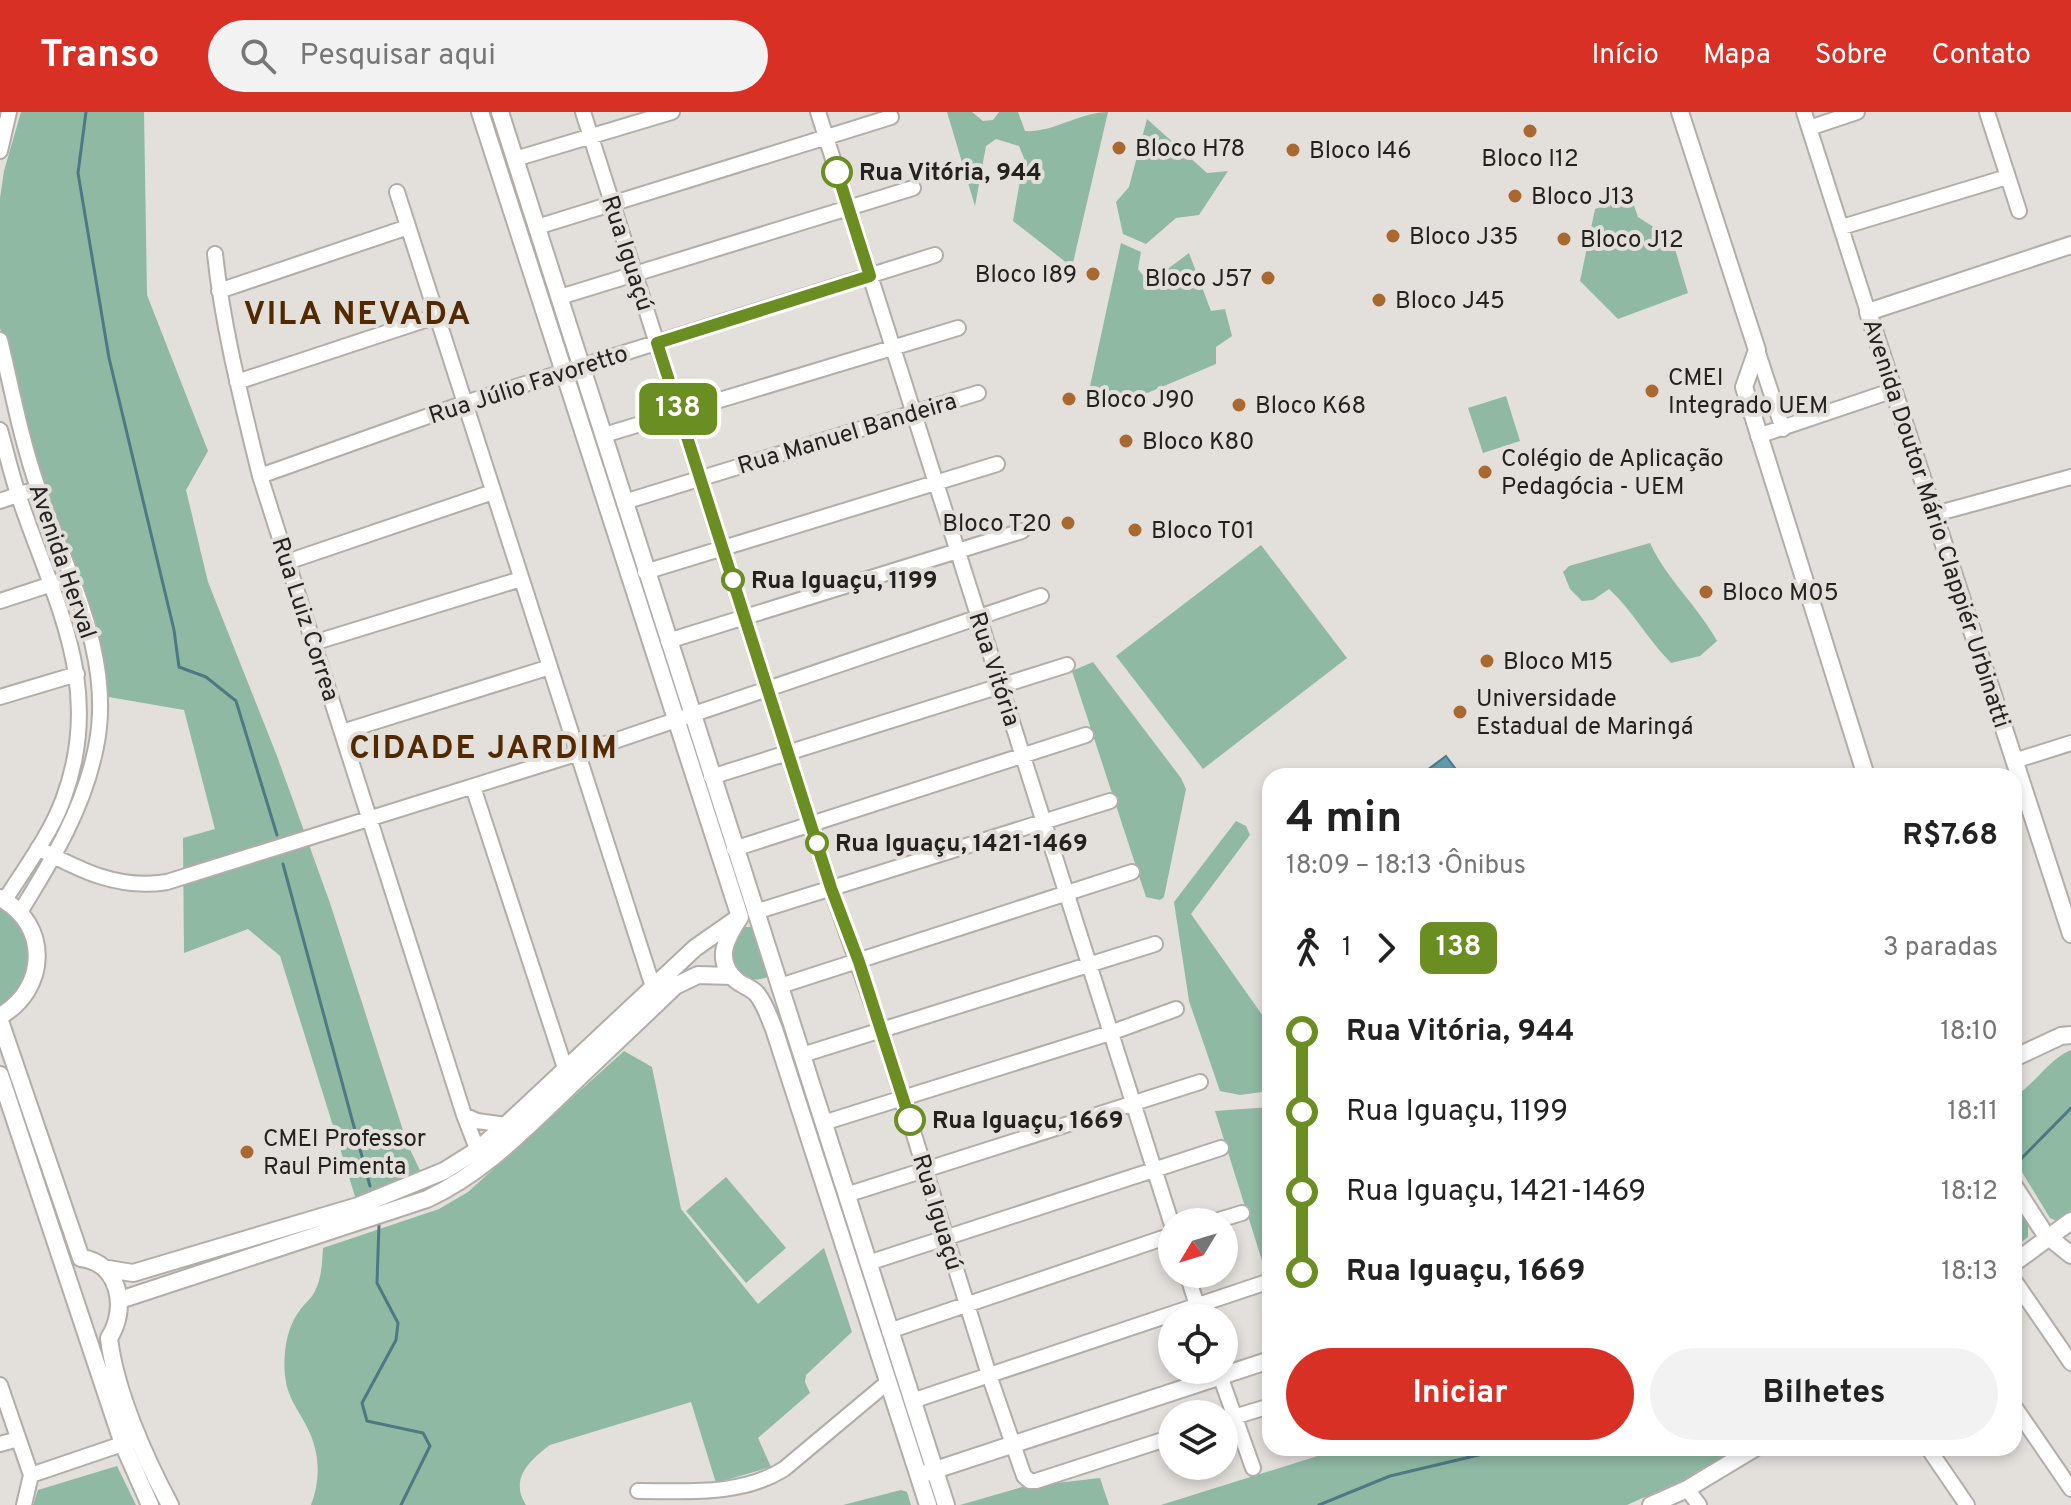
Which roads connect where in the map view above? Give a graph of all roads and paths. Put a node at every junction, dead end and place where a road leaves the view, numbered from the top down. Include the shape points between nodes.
1 (9, 112) edge
2 (480, 112) edge
3 (500, 112) edge
4 (583, 112) edge
5 (672, 112) edge
6 (818, 112) edge
7 (1680, 112) edge
8 (1804, 112) edge
9 (1857, 112) edge
10 (1987, 112) edge
11 (891, 117) dead end
12 (1809, 128) junction
13 (591, 136) junction
14 (826, 137) junction
15 (0, 151) edge
16 (515, 159) junction
17 (2007, 177) junction
18 (913, 188) dead end
19 (397, 192) dead end
20 (612, 204) junction
21 (848, 208) junction
22 (2019, 211) dead end
23 (408, 227) junction
24 (537, 227) junction
25 (1842, 227) junction
26 (2071, 245) edge
27 (215, 254) dead end
28 (935, 255) dead end
29 (635, 274) junction
30 (870, 276) junction
31 (219, 291) junction
32 (560, 297) junction
33 (1868, 312) junction
34 (437, 316) junction
35 (958, 328) dead end
36 (0, 340) edge
37 (657, 343) junction
38 (893, 348) junction
39 (1757, 350) junction
40 (582, 367) junction
41 (563, 372) junction
42 (237, 382) junction
43 (1894, 390) junction
44 (978, 393) dead end
45 (465, 403) junction
46 (7, 404) edge
47 (679, 412) junction
48 (913, 413) junction
49 (1783, 429) junction
50 (0, 430) edge
51 (604, 435) junction
52 (1758, 436) junction
53 (997, 464) dead end
54 (260, 476) junction
55 (2071, 477) edge
56 (700, 478) junction
57 (936, 483) junction
58 (38, 488) junction
59 (493, 492) junction
60 (18, 495) junction
61 (0, 501) edge
62 (624, 502) junction
63 (1935, 514) junction
64 (1022, 531) dead end
65 (722, 548) junction
66 (957, 550) junction
67 (287, 562) junction
68 (645, 572) junction
69 (73, 577) junction
70 (521, 579) junction
71 (53, 584) junction
72 (1041, 596) dead end
73 (0, 601) edge
74 (744, 616) junction
75 (979, 619) junction
76 (668, 641) junction
77 (313, 643) junction
78 (1067, 665) dead end
79 (550, 667) junction
80 (77, 674) junction
81 (1000, 687) junction
82 (768, 690) junction
83 (0, 697) edge
84 (684, 717) junction
85 (342, 732) junction
86 (1086, 735) dead end
87 (2071, 743) edge
88 (579, 753) junction
89 (788, 753) junction
90 (1023, 757) junction
91 (2014, 761) junction
92 (1863, 768) edge
93 (2016, 768) edge
94 (711, 777) junction
95 (2022, 785) edge
96 (473, 787) junction
97 (1110, 801) dead end
98 (371, 820) junction
99 (1044, 822) junction
100 (811, 824) junction
101 (38, 848) junction
102 (734, 849) junction
103 (55, 856) junction
104 (1132, 872) dead end
105 (831, 888) junction
106 (1066, 893) junction
107 (3, 899) edge
108 (20, 912) junction
109 (747, 915) junction
110 (2071, 934) edge
111 (1155, 944) dead end
112 (859, 962) junction
113 (1089, 964) junction
114 (732, 976) junction
115 (780, 986) junction
116 (653, 987) junction
117 (756, 991) junction
118 (1176, 1009) dead end
119 (0, 1019) edge
120 (881, 1029) junction
121 (1110, 1033) junction
122 (2071, 1035) edge
123 (2022, 1054) edge
124 (802, 1055) junction
125 (565, 1068) junction
126 (1, 1079) edge
127 (1200, 1082) dead end
128 (902, 1099) junction
129 (1133, 1104) junction
130 (464, 1115) junction
131 (823, 1123) junction
132 (506, 1125) junction
133 (1221, 1148) dead end
134 (480, 1158) junction
135 (925, 1169) junction
136 (1154, 1170) junction
137 (846, 1195) junction
138 (2022, 1199) edge
139 (1166, 1208) edge
140 (1242, 1213) dead end
141 (1238, 1214) edge
142 (2071, 1221) edge
143 (946, 1238) junction
144 (2049, 1238) junction
145 (1158, 1240) edge
146 (2071, 1255) edge
147 (2022, 1257) edge
148 (81, 1258) junction
149 (868, 1263) junction
150 (64, 1267) junction
151 (108, 1269) junction
152 (1262, 1284) edge
153 (2022, 1292) edge
154 (120, 1300) junction
155 (1215, 1304) edge
156 (967, 1306) junction
157 (1158, 1323) edge
158 (889, 1331) junction
159 (87, 1337) junction
160 (109, 1338) junction
161 (1262, 1362) edge
162 (2071, 1363) edge
163 (1238, 1368) edge
164 (989, 1375) junction
165 (888, 1382) junction
166 (1187, 1384) edge
167 (0, 1385) edge
168 (912, 1401) junction
169 (1262, 1408) edge
170 (1238, 1415) edge
171 (2022, 1418) edge
172 (1238, 1437) edge
173 (18, 1439) junction
174 (131, 1441) junction
175 (1158, 1442) edge
176 (0, 1444) edge
177 (1012, 1444) junction
178 (1742, 1456) edge
179 (1933, 1456) edge
180 (1253, 1468) dead end
181 (935, 1470) junction
182 (31, 1475) junction
183 (918, 1475) junction
184 (1687, 1489) junction
185 (2071, 1489) edge
186 (638, 1491) dead end
187 (24, 1505) edge
188 (150, 1505) edge
189 (170, 1505) edge
190 (928, 1505) edge
191 (946, 1505) edge
192 (1651, 1505) edge
193 (1699, 1505) edge
194 (1967, 1505) edge

1 - 15 street
2 - 41 main road
3 - 16 main road
4 - 13 street, Rua Iguaçú
5 - 13 street
6 - 14 street, Rua Vitória
7 - 39 main road
8 - 12 street, Avenida Doutor Mário Clappiér Urbinatti
9 - 12 street
10 - 17 street
11 - 14 street
12 - 25 street, Avenida Doutor Mário Clappiér Urbinatti
13 - 16 street
13 - 20 street, Rua Iguaçú
14 - 20 street
14 - 21 street, Rua Vitória
16 - 24 main road
17 - 22 street
17 - 25 street
18 - 21 street
19 - 23 street
20 - 24 street
20 - 29 street, Rua Iguaçú
21 - 29 street
21 - 30 street, Rua Vitória
23 - 31 street
23 - 34 street
24 - 32 main road
25 - 33 street, Avenida Doutor Mário Clappiér Urbinatti
26 - 33 main road
27 - 31 street, Rua Luiz Correa
28 - 30 street, Rua Júlio Favoretto
29 - 32 street
29 - 37 street, Rua Iguaçú
30 - 37 street, Rua Júlio Favoretto
30 - 38 street, Rua Vitória
31 - 42 street, Rua Luiz Correa
32 - 40 main road
33 - 43 main road, Avenida Doutor Mário Clappiér Urbinatti
34 - 42 street
34 - 45 street
35 - 38 street
36 - 46 street, Avenida Herval
37 - 40 street, Rua Júlio Favoretto
37 - 47 street, Rua Iguaçú
38 - 47 street
38 - 48 street, Rua Vitória
39 - 49 street
39 - 52 main road via 1744,387
40 - 41 street, Rua Júlio Favoretto
40 - 51 main road
41 - 45 street, Rua Júlio Favoretto
41 - 84 main road
42 - 54 street, Rua Luiz Correa
43 - 49 street
43 - 63 main road, Avenida Doutor Mário Clappiér Urbinatti
44 - 48 street, Rua Manuel Bandeira
45 - 54 street, Rua Júlio Favoretto
45 - 59 street
46 - 58 street, Avenida Herval
47 - 51 street
47 - 56 street, Rua Iguaçú
48 - 56 street, Rua Manuel Bandeira
48 - 57 street, Rua Vitória
49 - 52 street
50 - 60 street, Avenida Herval
51 - 62 main road
52 - 92 main road
53 - 57 street
54 - 67 street, Rua Luiz Correa
55 - 63 street
56 - 62 street, Rua Manuel Bandeira
56 - 65 street, Rua Iguaçú
57 - 65 street
57 - 66 street, Rua Vitória
58 - 60 street
58 - 69 street, Avenida Herval
59 - 67 street
59 - 70 street
60 - 61 street
60 - 71 street, Avenida Herval
62 - 68 main road
63 - 91 main road, Avenida Doutor Mário Clappiér Urbinatti
64 - 66 street
65 - 68 street
65 - 74 street, Rua Iguaçú
66 - 74 street
66 - 75 street, Rua Vitória
67 - 77 street, Rua Luiz Correa
68 - 76 main road
69 - 71 street
69 - 103 street, Avenida Herval via 95,655 97,744 76,816
70 - 77 street
70 - 79 street
71 - 73 street
71 - 80 street, Avenida Herval
72 - 75 street
74 - 76 street
74 - 82 street, Rua Iguaçú
75 - 81 street, Rua Vitória
75 - 82 street
76 - 84 main road
77 - 85 street, Rua Luiz Correa
78 - 81 street
79 - 85 street
79 - 88 street
80 - 83 street
80 - 101 street, Avenida Herval via 81,707 73,768 63,802
81 - 89 street
81 - 90 street, Rua Vitória
82 - 84 street
82 - 89 street, Rua Iguaçú
84 - 88 street
84 - 94 main road
84 - 109 main road
85 - 98 street, Rua Luiz Correa
86 - 90 street
87 - 91 street
88 - 96 street
88 - 116 street
89 - 94 street
89 - 100 street, Rua Iguaçú
90 - 99 street, Rua Vitória
90 - 100 street
91 - 93 main road, Avenida Doutor Mário Clappiér Urbinatti
94 - 102 main road
95 - 110 main road, Avenida Doutor Mário Clappiér Urbinatti
96 - 98 street
96 - 125 street
97 - 99 street
98 - 103 street via 149,885 113,882
98 - 130 street, Rua Luiz Correa
99 - 105 street
99 - 106 street, Rua Vitória
100 - 102 street
100 - 105 street, Rua Iguaçú
101 - 103 street
101 - 107 street, Avenida Herval
102 - 109 main road
103 - 108 street, Avenida Herval
104 - 106 street
105 - 109 street
105 - 112 street, Rua Iguaçú
106 - 112 street
106 - 113 street, Rua Vitória
107 - 108 main road
108 - 119 main road via 35,938 36,973 26,995
109 - 114 main road via 726,938 723,951
109 - 115 main road
109 - 116 main road via 701,942
111 - 113 street
112 - 115 street
112 - 120 street, Rua Iguaçú
113 - 120 street
113 - 121 street, Rua Vitória
114 - 117 main road
114 - 134 main road via 698,975 675,986
115 - 117 main road
115 - 124 main road
116 - 125 main road
117 - 165 main road via 774,1029
118 - 121 street
119 - 148 main road
120 - 124 street
120 - 128 street, Rua Iguaçú
121 - 128 street
121 - 129 street, Rua Vitória
122 - 123 main road
124 - 131 main road
125 - 132 main road
126 - 150 main road
127 - 129 street
128 - 131 street
128 - 135 street, Rua Iguaçú
129 - 135 street
129 - 136 street, Rua Vitória
130 - 132 street
130 - 134 street, Rua Luiz Correa
131 - 137 main road
132 - 134 main road
133 - 136 street
134 - 151 main road via 358,1206 133,1273
134 - 154 main road via 427,1199
135 - 137 street
135 - 143 street, Rua Iguaçú
136 - 139 street, Rua Vitória
136 - 143 street
137 - 149 main road
138 - 144 main road
140 - 141 street
142 - 144 main road
143 - 149 street
143 - 156 street, Rua Iguaçú
144 - 146 main road
144 - 147 main road
145 - 156 street
148 - 150 main road
148 - 151 main road
149 - 158 main road
150 - 159 main road
151 - 154 main road
152 - 155 street
153 - 162 street
154 - 160 main road via 117,1327
156 - 158 street
156 - 164 street, Rua Iguaçú
157 - 164 street
158 - 168 main road
159 - 160 main road
159 - 174 main road
160 - 174 main road
161 - 163 main road
164 - 168 street
164 - 177 street, Rua Iguaçú
165 - 183 main road
165 - 186 street via 768,1479 715,1491
166 - 177 main road
167 - 173 street
168 - 181 main road
169 - 170 street
171 - 185 street
172 - 180 street
173 - 176 street
173 - 182 street
174 - 182 street
174 - 188 main road
174 - 189 main road
175 - 177 street, Rua Iguaçú via 1036,1481 1024,1476
177 - 181 main road
178 - 184 main road
179 - 194 street
181 - 183 main road
181 - 191 main road
182 - 187 street
183 - 190 main road
184 - 192 main road
184 - 193 street

